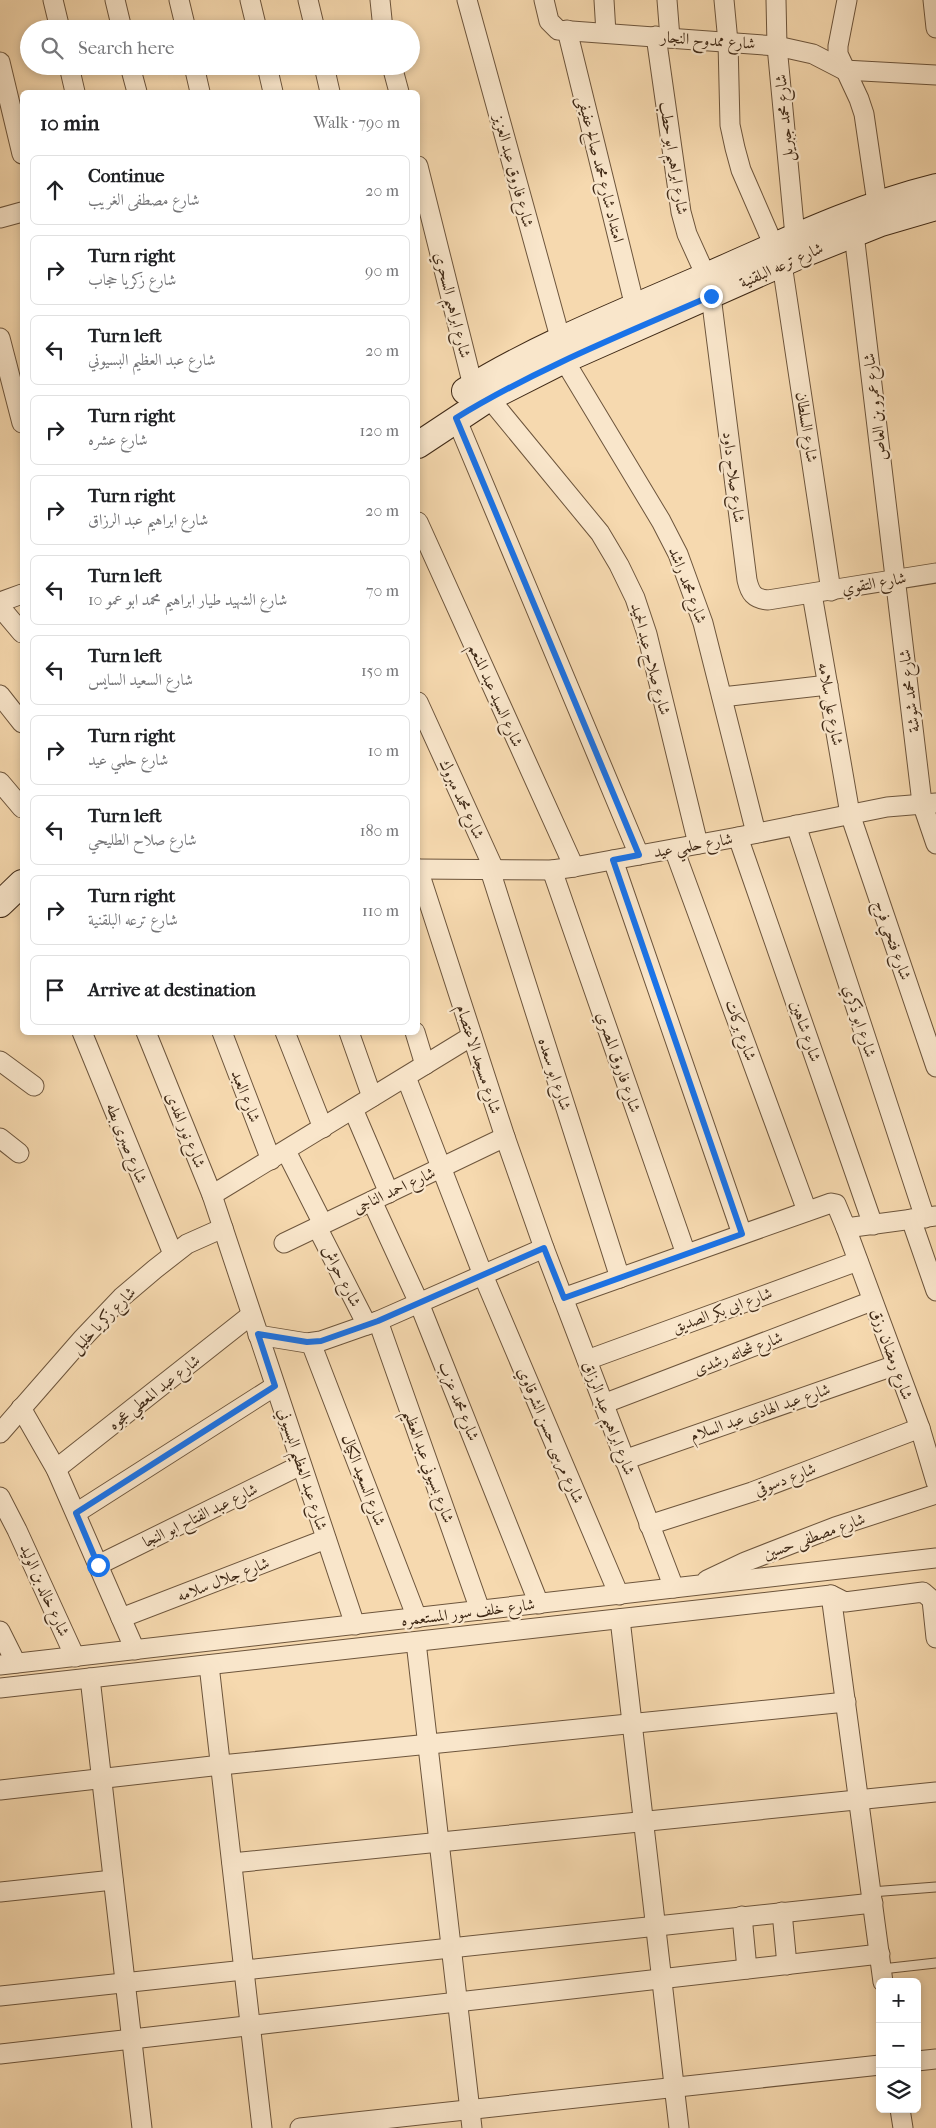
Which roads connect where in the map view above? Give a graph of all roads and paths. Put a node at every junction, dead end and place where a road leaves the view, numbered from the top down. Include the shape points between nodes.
1 (53, 0) edge
2 (115, 0) edge
3 (179, 0) edge
4 (250, 0) edge
5 (308, 0) edge
6 (380, 0) edge
7 (467, 0) edge
8 (544, 0) edge
9 (604, 0) edge
10 (667, 0) edge
11 (724, 0) edge
12 (776, 0) edge
13 (847, 0) edge
14 (933, 0) edge
15 (58, 20) edge
16 (120, 20) edge
17 (184, 20) edge
18 (255, 20) edge
19 (313, 20) edge
20 (382, 20) edge
21 (936, 28) edge
22 (566, 30) junction
23 (606, 33) junction
24 (663, 37) junction
25 (728, 42) junction
26 (777, 46) junction
27 (0, 62) edge
28 (844, 70) junction
29 (71, 75) edge
30 (132, 75) edge
31 (196, 75) edge
32 (269, 75) edge
33 (326, 75) edge
34 (394, 75) edge
35 (936, 75) edge
36 (75, 90) edge
37 (136, 90) edge
38 (200, 90) edge
39 (273, 90) edge
40 (330, 90) edge
41 (398, 90) edge
42 (20, 146) edge
43 (420, 173) edge
44 (936, 187) edge
45 (878, 203) junction
46 (936, 207) edge
47 (20, 213) edge
48 (0, 218) edge
49 (854, 234) junction
50 (784, 249) junction
51 (709, 286) junction
52 (635, 307) junction
53 (0, 338) edge
54 (562, 351) junction
55 (481, 392) junction
56 (20, 415) edge
57 (456, 418) junction
58 (420, 421) edge
59 (420, 444) edge
60 (420, 526) edge
61 (936, 573) edge
62 (896, 579) junction
63 (832, 591) junction
64 (812, 594) junction
65 (20, 595) edge
66 (0, 602) edge
67 (0, 607) edge
68 (20, 631) edge
69 (828, 685) junction
70 (0, 695) edge
71 (722, 697) junction
72 (420, 707) edge
73 (20, 720) edge
74 (0, 782) edge
75 (929, 803) edge
76 (20, 806) edge
77 (850, 814) junction
78 (796, 825) junction
79 (747, 835) junction
80 (698, 844) junction
81 (936, 844) edge
82 (674, 849) junction
83 (639, 855) junction
84 (613, 860) junction
85 (420, 865) edge
86 (20, 866) edge
87 (574, 867) junction
88 (420, 868) edge
89 (492, 869) junction
90 (552, 870) junction
91 (6, 891) edge
92 (83, 1035) edge
93 (147, 1035) edge
94 (223, 1035) edge
95 (286, 1035) edge
96 (350, 1035) edge
97 (416, 1035) edge
98 (472, 1036) junction
99 (425, 1065) junction
100 (936, 1066) edge
101 (3, 1069) edge
102 (406, 1077) junction
103 (34, 1086) dead end
104 (372, 1097) junction
105 (353, 1109) junction
106 (323, 1128) junction
107 (505, 1137) junction
108 (0, 1138) edge
109 (19, 1153) dead end
110 (278, 1156) junction
111 (441, 1168) junction
112 (389, 1193) junction
113 (212, 1195) junction
114 (372, 1201) junction
115 (807, 1211) junction
116 (924, 1218) edge
117 (320, 1225) junction
118 (873, 1225) junction
119 (223, 1228) junction
120 (846, 1228) junction
121 (742, 1234) junction
122 (284, 1243) dead end
123 (544, 1248) junction
124 (173, 1254) junction
125 (686, 1254) junction
126 (858, 1261) junction
127 (483, 1275) junction
128 (620, 1278) junction
129 (936, 1291) edge
130 (564, 1298) junction
131 (872, 1301) junction
132 (419, 1303) junction
133 (251, 1315) junction
134 (372, 1323) junction
135 (258, 1334) junction
136 (311, 1343) junction
137 (587, 1360) junction
138 (896, 1365) junction
139 (275, 1386) junction
140 (604, 1404) junction
141 (21, 1408) junction
142 (920, 1428) junction
143 (0, 1433) edge
144 (624, 1460) junction
145 (301, 1465) junction
146 (56, 1469) junction
147 (936, 1482) edge
148 (936, 1494) edge
149 (0, 1497) edge
150 (76, 1513) junction
151 (649, 1525) junction
152 (326, 1539) junction
153 (936, 1558) edge
154 (98, 1565) junction
155 (694, 1586) junction
156 (674, 1588) junction
157 (619, 1595) junction
158 (831, 1595) junction
159 (539, 1604) junction
160 (480, 1610) junction
161 (121, 1618) junction
162 (418, 1618) junction
163 (620, 1619) junction
164 (355, 1625) junction
165 (0, 1631) edge
166 (936, 1638) edge
167 (416, 1642) junction
168 (135, 1650) junction
169 (75, 1657) junction
170 (8, 1664) edge
171 (209, 1665) junction
172 (90, 1678) junction
173 (0, 1688) edge
174 (846, 1702) junction
175 (632, 1724) junction
176 (428, 1744) junction
177 (221, 1765) junction
178 (101, 1778) junction
179 (0, 1790) edge
180 (936, 1792) edge
181 (859, 1800) junction
182 (644, 1821) junction
183 (439, 1842) junction
184 (232, 1863) junction
185 (113, 1880) junction
186 (936, 1887) edge
187 (0, 1892) edge
188 (872, 1897) junction
189 (782, 1912) junction
190 (742, 1916) junction
191 (655, 1926) junction
192 (451, 1947) junction
193 (936, 1963) edge
194 (788, 1965) junction
195 (882, 1968) edge
196 (244, 1969) junction
197 (747, 1969) junction
198 (662, 1979) junction
199 (125, 1982) junction
200 (0, 1996) edge
201 (458, 2002) junction
202 (250, 2026) junction
203 (132, 2039) junction
204 (0, 2054) edge
205 (936, 2059) edge
206 (921, 2061) edge
207 (876, 2065) edge
208 (674, 2088) junction
209 (901, 2113) edge
210 (471, 2119) edge
211 (142, 2128) edge
212 (262, 2128) edge
213 (300, 2128) edge
214 (678, 2128) edge
215 (903, 2128) edge

1 - 15 street
2 - 16 street
3 - 17 street
4 - 18 street
5 - 19 street
6 - 20 street
7 - 54 street, شارع فاروق عبد العزيز
8 - 22 street via 551,24 558,30
9 - 23 street
10 - 24 street, شارع ابراهيم ابو حطب
11 - 25 street
12 - 26 street, شارع محمد جبريل
13 - 28 street via 838,46
14 - 21 street
22 - 23 street, شارع ممدوح النجار
22 - 52 street, امتداد شارع محمد صالح عفيفى
23 - 24 street, شارع ممدوح النجار
24 - 25 street, شارع ممدوح النجار
24 - 51 street, شارع ابراهيم ابو حطب via 682,212
25 - 26 street, شارع ممدوح النجار
25 - 50 street via 730,117 735,148 741,170
26 - 28 street, شارع ممدوح النجار via 813,54
26 - 50 street, شارع محمد جبريل
27 - 42 street
28 - 35 street
28 - 45 street via 864,114
29 - 36 street
30 - 37 street
31 - 38 street
32 - 39 street
33 - 40 street
34 - 41 street
43 - 55 street, شارع ابراهيم السحري
44 - 45 street, شارع ترعه البلقنية
45 - 50 street, شارع ترعه البلقنية
46 - 49 street, شارع ترعه البلقنية
47 - 48 street
49 - 50 street, شارع ترعه البلقنية
49 - 62 street, شارع عمرو بن العاص
50 - 51 street, شارع ترعه البلقنية
50 - 63 street, شارع السلطان
51 - 52 street, شارع ترعه البلقنية
51 - 54 street, شارع ترعه البلقنية
51 - 64 street, شارع صلاح داود via 749,591 760,600
52 - 54 street, شارع ترعه البلقنية
53 - 56 street
54 - 55 street, شارع ترعه البلقنية
54 - 71 street, شارع محمد راشد via 678,554 703,624
55 - 57 street, شارع ترعه البلقنية
55 - 58 street, شارع ترعه البلقنية
55 - 80 street, شارع صلاح عبد الحميد via 600,534 620,565 647,634
57 - 59 street, شارع ترعه البلقنية
57 - 83 street
60 - 87 street, شارع السيد عبد المنعم
61 - 62 street, شارع التقوي
62 - 63 street, شارع التقوي
62 - 75 street, شارع محمد شوشة
63 - 64 street, شارع التقوي
64 - 69 street, شارع على سلامه
65 - 66 street
67 - 68 street
69 - 71 street
69 - 77 street, شارع على سلامه
70 - 73 street
71 - 79 street, شارع محمد راشد
72 - 89 street, شارع محمد مبروك
74 - 76 street
75 - 77 street, شارع حلمي عيد via 886,806
75 - 81 street, شارع محمد شوشة
77 - 78 street, شارع حلمي عيد
77 - 100 street, شارع فتحي فرج
78 - 79 street, شارع حلمي عيد
78 - 116 street, شارع ابو ذكري
79 - 80 street, شارع حلمي عيد
79 - 118 street, شارع شاهين
80 - 82 street, شارع حلمي عيد
82 - 83 street, شارع حلمي عيد
82 - 115 street, شارع بركات
83 - 84 street, شارع حلمي عيد
84 - 87 street, شارع حلمي عيد
84 - 121 street
85 - 89 street, شارع حلمي عيد
86 - 91 street
87 - 90 street, شارع حلمي عيد
88 - 98 street, شارع مسجد الاعتصام
89 - 90 street, شارع حلمي عيد
89 - 128 street, شارع ابو سعده
90 - 125 street, شارع فاروق المصري
92 - 124 street, شارع صبرى بطه
93 - 113 street, شارع نور الهدى
94 - 110 street, شارع العبد
95 - 106 street
96 - 104 street
97 - 99 street
98 - 99 street
98 - 107 street, شارع مسجد الاعتصام
99 - 102 street
101 - 103 street
102 - 104 street
102 - 111 street, شارع مرسى حسن الشرقاوي
104 - 105 street
105 - 106 street
105 - 112 street
106 - 110 street
107 - 111 street, شارع احمد الناجى
107 - 123 street, شارع مسجد الاعتصام
108 - 109 street
110 - 113 street
110 - 117 street, شارع حواش
111 - 112 street, شارع احمد الناجى
111 - 127 street, شارع مرسى حسن الشرقاوي
112 - 114 street, شارع احمد الناجى
113 - 119 street, شارع نور الهدى
114 - 117 street, شارع احمد الناجى
114 - 132 street, شارع محمد عزب
115 - 120 street, شارع رمضان رزق via 835,1203
115 - 121 street
116 - 118 street
116 - 129 street, شارع ابو ذكري
117 - 122 street, شارع احمد الناجى
117 - 134 street, شارع حواش
118 - 120 street
119 - 124 street, شارع زكريا خليل
119 - 133 street, شارع عبد العظيم البسيوني
120 - 126 street, شارع رمضان رزق
121 - 125 street
123 - 127 street
123 - 130 street, شارع ابراهيم عبد الرزاق
124 - 141 street, شارع زكريا خليل via 116,1304
125 - 128 street
126 - 131 street, شارع رمضان رزق
126 - 137 street, شارع ابى بكر الصديق
127 - 132 street
127 - 157 street, شارع مرسى حسن الشرقاوي
128 - 130 street
130 - 137 street, شارع ابراهيم عبد الرزاق
131 - 138 street, شارع رمضان رزق
131 - 140 street, شارع شحاته رشدى
132 - 134 street
132 - 159 street, شارع محمد عزب
133 - 135 street, شارع عبد العظيم البسيوني
133 - 146 street, شارع عبد المعطي عجوه
134 - 136 street
134 - 160 street, شارع بسيوني عبد العظيم
135 - 136 street
135 - 139 street, شارع عبد العظيم البسيوني
136 - 162 street, شارع السعيد الكيال
137 - 140 street, شارع ابراهيم عبد الرزاق
138 - 142 street, شارع رمضان رزق
138 - 144 street, شارع عبد الهادى عبد السلام
139 - 145 street, شارع عبد العظيم البسيوني
139 - 150 street
140 - 144 street, شارع ابراهيم عبد الرزاق
141 - 143 street, شارع زكريا خليل
141 - 146 street
142 - 147 street, شارع رمضان رزق
142 - 151 street, شارع دسوقي via 752,1492
144 - 151 street, شارع ابراهيم عبد الرزاق
145 - 152 street, شارع عبد العظيم البسيوني
145 - 154 street, شارع عبد الفتاح ابو النجا
146 - 150 street
148 - 155 street, شارع مصطفى حسين via 771,1551
149 - 169 street, شارع خالد بن الوليد
150 - 154 street
151 - 156 street, شارع ابراهيم عبد الرزاق
152 - 161 street, شارع جلال سلامه
152 - 164 street, شارع عبد العظيم البسيوني
153 - 155 street, شارع خلف سور المستعمره
154 - 161 street
155 - 156 street, شارع خلف سور المستعمره
156 - 157 street, شارع خلف سور المستعمره
157 - 159 street, شارع خلف سور المستعمره
158 - 163 street
158 - 166 street via 844,1602 923,1592 932,1600
158 - 174 street
159 - 160 street, شارع خلف سور المستعمره
160 - 162 street, شارع خلف سور المستعمره
161 - 168 street
162 - 164 street, شارع خلف سور المستعمره
163 - 167 street
163 - 175 street
164 - 168 street, شارع خلف سور المستعمره
165 - 170 street
167 - 171 street
167 - 176 street
168 - 169 street, شارع خلف سور المستعمره
169 - 170 street, شارع خلف سور المستعمره
171 - 172 street
171 - 177 street
172 - 173 street
172 - 178 street
174 - 175 street
174 - 181 street
175 - 176 street
175 - 182 street
176 - 177 street
176 - 183 street
177 - 178 street
177 - 184 street
178 - 179 street
178 - 185 street
180 - 181 street
181 - 182 street
181 - 188 street
182 - 183 street
182 - 191 street
183 - 184 street
183 - 192 street
184 - 196 street
185 - 187 street
185 - 199 street
186 - 188 lane
188 - 189 street
188 - 195 street
189 - 190 street
189 - 194 street
190 - 191 street
190 - 197 street
191 - 192 street
191 - 198 street
192 - 196 street
192 - 201 street
193 - 195 lane
194 - 195 street
194 - 197 street
196 - 199 street
196 - 202 street
197 - 198 street
198 - 201 street
198 - 208 street
199 - 200 street
199 - 203 street
201 - 202 street
201 - 210 street
202 - 203 street
202 - 212 street
203 - 204 street
203 - 211 street
205 - 206 street
207 - 208 street
208 - 210 street
208 - 214 street
209 - 215 street
210 - 213 street

